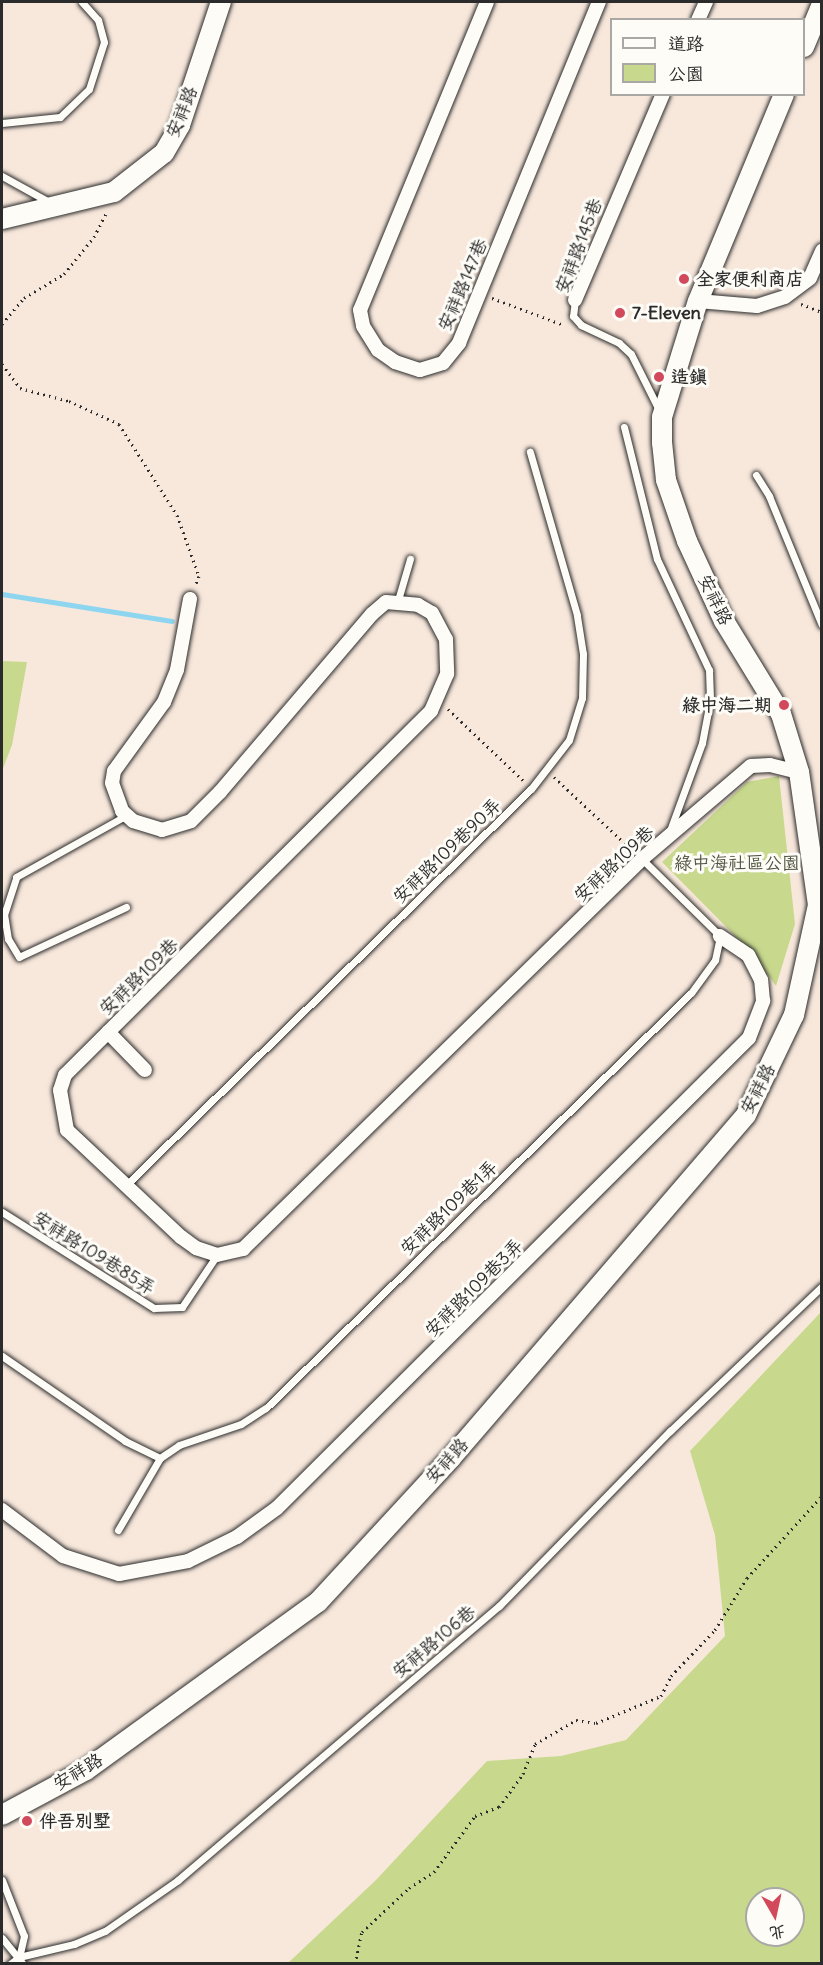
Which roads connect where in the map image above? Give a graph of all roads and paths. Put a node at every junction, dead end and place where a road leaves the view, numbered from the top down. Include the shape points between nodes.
1 (82, 2) edge
2 (221, 2) edge
3 (487, 2) edge
4 (599, 2) edge
5 (706, 2) edge
6 (822, 4) edge
7 (699, 18) edge
8 (805, 45) edge
9 (662, 96) edge
10 (783, 96) edge
11 (2, 123) edge
12 (2, 177) edge
13 (119, 189) junction
14 (58, 206) junction
15 (2, 219) edge
16 (822, 251) edge
17 (480, 293) junction
18 (785, 297) junction
19 (575, 300) joint
20 (698, 301) junction
21 (822, 312) edge
22 (577, 321) junction
23 (2, 324) edge
24 (2, 364) edge
25 (662, 417) junction
26 (624, 427) dead end
27 (530, 452) dead end
28 (756, 476) dead end
29 (410, 559) dead end
30 (190, 599) joint
31 (398, 600) junction
32 (822, 625) edge
33 (437, 698) junction
34 (546, 770) junction
35 (799, 772) junction
36 (531, 789) junction
37 (127, 815) junction
38 (667, 838) junction
39 (642, 859) junction
40 (820, 903) edge
41 (126, 907) dead end
42 (720, 936) junction
43 (108, 1032) junction
44 (145, 1070) dead end
45 (126, 1185) junction
46 (2, 1212) edge
47 (217, 1255) junction
48 (822, 1286) edge
49 (2, 1356) edge
50 (160, 1458) junction
51 (822, 1496) edge
52 (2, 1510) edge
53 (118, 1530) dead end
54 (2, 1815) edge
55 (2, 1880) edge
56 (2, 1938) edge
57 (21, 1960) edge
58 (10, 1964) edge
59 (355, 1964) edge

1 - 11 lane via 98,20 104,42 89,89 60,117
2 - 13 street, 安祥路 via 180,125 164,153
3 - 17 street, 安祥路147巷 via 360,310 363,326 378,350 395,362 420,370 443,363 459,343
4 - 17 street, 安祥路147巷
5 - 7 street
6 - 8 street
9 - 19 street, 安祥路145巷
10 - 20 street, 安祥路
12 - 14 lane
13 - 14 street, 安祥路
13 - 23 path via 93,237 64,274 24,298
14 - 15 street, 安祥路
16 - 18 street via 810,278
17 - 22 path via 565,325
18 - 20 street via 757,306
18 - 21 path
19 - 22 lane, 安祥路145巷 via 573,316
20 - 25 street, 安祥路
22 - 25 lane, 安祥路145巷 via 619,343 631,354
24 - 30 path via 20,388 69,401 119,424 177,515 198,576
25 - 35 street, 安祥路 via 666,480 687,541 724,621 781,714
26 - 38 lane via 657,560 710,670 710,701 702,743
27 - 34 lane, 安祥路109巷90弄 via 577,615 583,654 582,698 569,740
28 - 32 lane via 769,496
29 - 31 lane
30 - 37 street via 177,670 164,702 114,771 112,783
31 - 33 street, 安祥路109巷 via 432,613 446,639 447,674
31 - 37 street via 386,602 372,614 191,821 162,830
33 - 36 path
33 - 43 street, 安祥路109巷 via 431,711 401,745
34 - 36 lane, 安祥路109巷90弄
34 - 39 path
35 - 38 street, 安祥路109巷 via 770,765 751,766
35 - 40 street, 安祥路
36 - 45 lane, 安祥路109巷90弄
37 - 41 lane via 16,877 4,915 8,939 19,957
38 - 39 street, 安祥路109巷
39 - 42 lane, 安祥路109巷3弄
39 - 47 street, 安祥路109巷 via 243,1249
40 - 54 street, 安祥路 via 794,1015 746,1115 451,1458 295,1622 226,1666 86,1770
42 - 50 lane, 安祥路109巷1弄 via 715,960 691,993 266,1408 241,1424 179,1445
42 - 52 street, 安祥路109巷3弄 via 748,955 761,980 763,1001 749,1038 277,1508 237,1537 188,1561 119,1574 63,1556
43 - 44 street
43 - 45 street, 安祥路109巷 via 65,1075 60,1090 62,1115 67,1130
45 - 47 street, 安祥路109巷 via 188,1243
46 - 47 lane, 安祥路109巷85弄 via 154,1308 182,1307
48 - 57 lane, 安祥路106巷 via 670,1431 499,1606 178,1880 105,1930
49 - 50 lane via 125,1440
50 - 53 lane, 安祥路109巷1弄
51 - 59 path via 747,1578 715,1629 671,1676 661,1696 597,1723 576,1720 535,1744 523,1774 499,1807 475,1816 434,1872 409,1888 362,1932
55 - 57 lane via 24,1936
56 - 57 lane
57 - 58 lane

